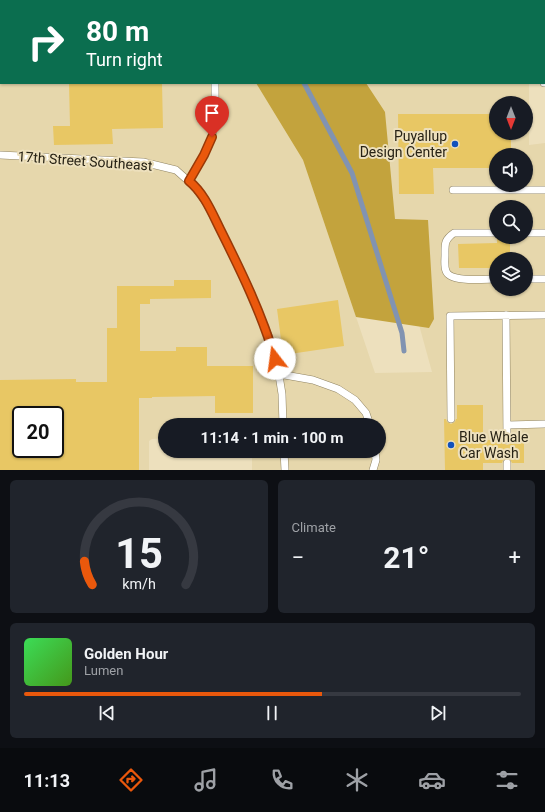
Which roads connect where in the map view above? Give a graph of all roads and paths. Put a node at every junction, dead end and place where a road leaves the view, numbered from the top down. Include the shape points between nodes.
1 (215, 84) edge
2 (0, 155) edge
3 (189, 181) junction
4 (453, 190) dead end
5 (545, 190) edge
6 (489, 233) edge
7 (533, 233) edge
8 (545, 233) edge
9 (489, 280) edge
10 (533, 280) edge
11 (545, 280) edge
12 (506, 315) junction
13 (545, 315) edge
14 (278, 374) junction
15 (283, 418) edge
16 (368, 418) edge
17 (451, 419) dead end
18 (545, 424) edge
19 (507, 425) junction
20 (507, 440) dead end
21 (284, 458) edge
22 (376, 458) edge
23 (285, 470) edge
24 (373, 470) edge

1 - 3 lane via 216,116 212,137
2 - 3 lane, 17th Street Southeast via 143,162 176,170
3 - 14 lane, 17th Street Southeast via 207,204 247,284 269,337
4 - 5 lane
6 - 9 lane via 459,233 449,236 446,241 445,269 451,277 457,279
7 - 8 lane
10 - 11 lane
12 - 13 lane
12 - 17 lane via 450,316
12 - 19 lane
14 - 15 lane, 17th Street Southeast
14 - 16 lane via 313,380 338,389 355,400
18 - 19 lane
19 - 20 lane
21 - 23 lane
22 - 24 lane

